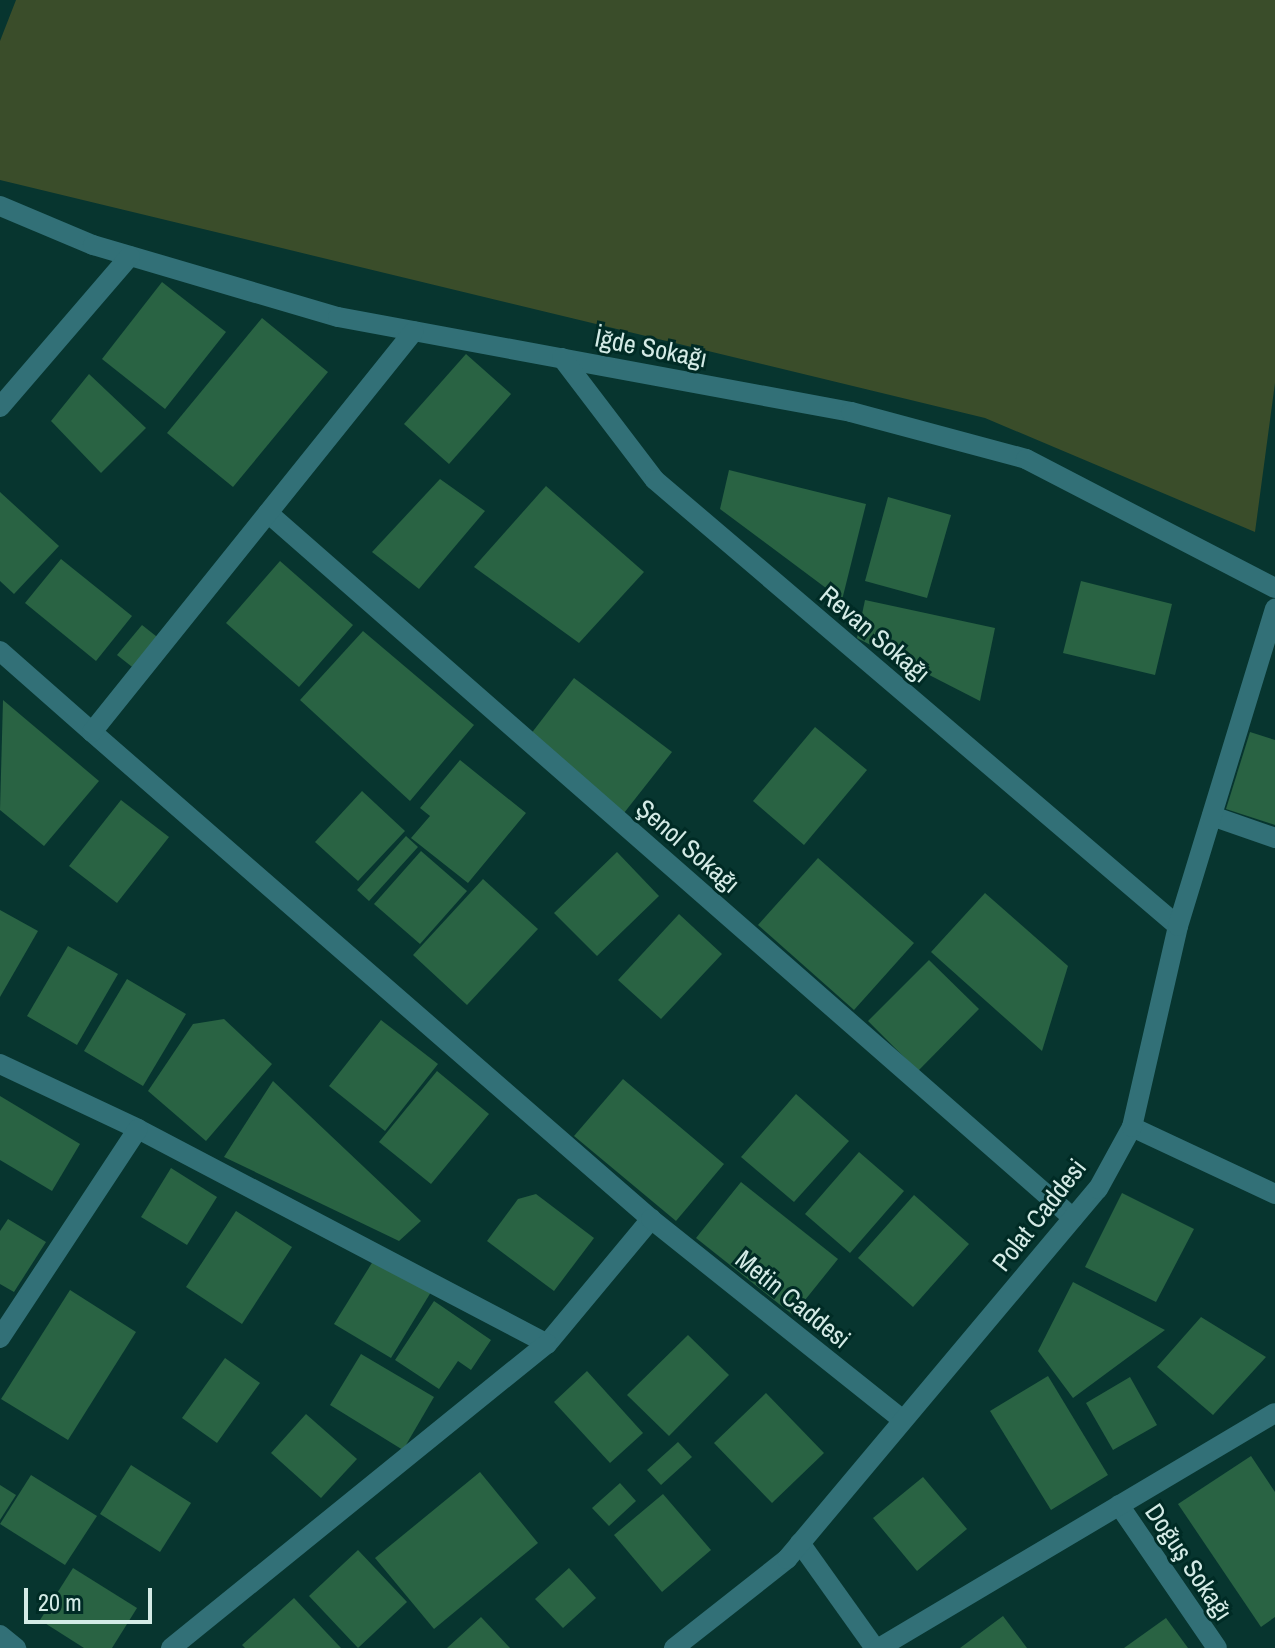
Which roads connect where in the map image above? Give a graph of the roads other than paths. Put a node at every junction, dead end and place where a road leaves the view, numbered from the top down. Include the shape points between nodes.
1 (0, 206) edge
2 (130, 256) junction
3 (414, 331) junction
4 (562, 358) junction
5 (0, 407) edge
6 (268, 513) junction
7 (1275, 588) edge
8 (1275, 608) edge
9 (0, 651) edge
10 (92, 732) junction
11 (1212, 816) junction
12 (1275, 838) edge
13 (1178, 926) junction
14 (0, 1064) edge
15 (1132, 1127) junction
16 (138, 1129) junction
17 (1275, 1194) edge
18 (1073, 1218) junction
19 (651, 1219) junction
20 (0, 1338) edge
21 (547, 1344) junction
22 (1275, 1413) edge
23 (903, 1420) junction
24 (1119, 1505) junction
25 (800, 1543) junction
26 (0, 1635) edge
27 (16, 1648) edge
28 (171, 1648) edge
29 (674, 1648) edge
30 (877, 1648) edge
31 (1217, 1648) edge

1 - 2 street, İğde Sokağı
2 - 3 street, İğde Sokağı via 338,317
2 - 5 street
3 - 4 street, İğde Sokağı
3 - 6 street
4 - 7 street, İğde Sokağı via 851,412 1026,459
4 - 13 street, Revan Sokağı via 655,480
6 - 10 street
6 - 18 street, Şenol Sokağı
8 - 11 street, Polat Caddesi
9 - 10 street
10 - 19 street, Metin Caddesi
11 - 12 street
11 - 13 street, Polat Caddesi
13 - 15 street, Polat Caddesi
14 - 16 street
15 - 17 street
15 - 18 street, Polat Caddesi via 1098,1189
16 - 20 street
16 - 21 street
18 - 23 street, Polat Caddesi
19 - 21 street
19 - 23 street, Metin Caddesi
21 - 28 street
22 - 24 street
23 - 25 street, Polat Caddesi
24 - 30 street
24 - 31 street, Doğuş Sokağı
25 - 29 street, Polat Caddesi
25 - 30 street
26 - 27 street

